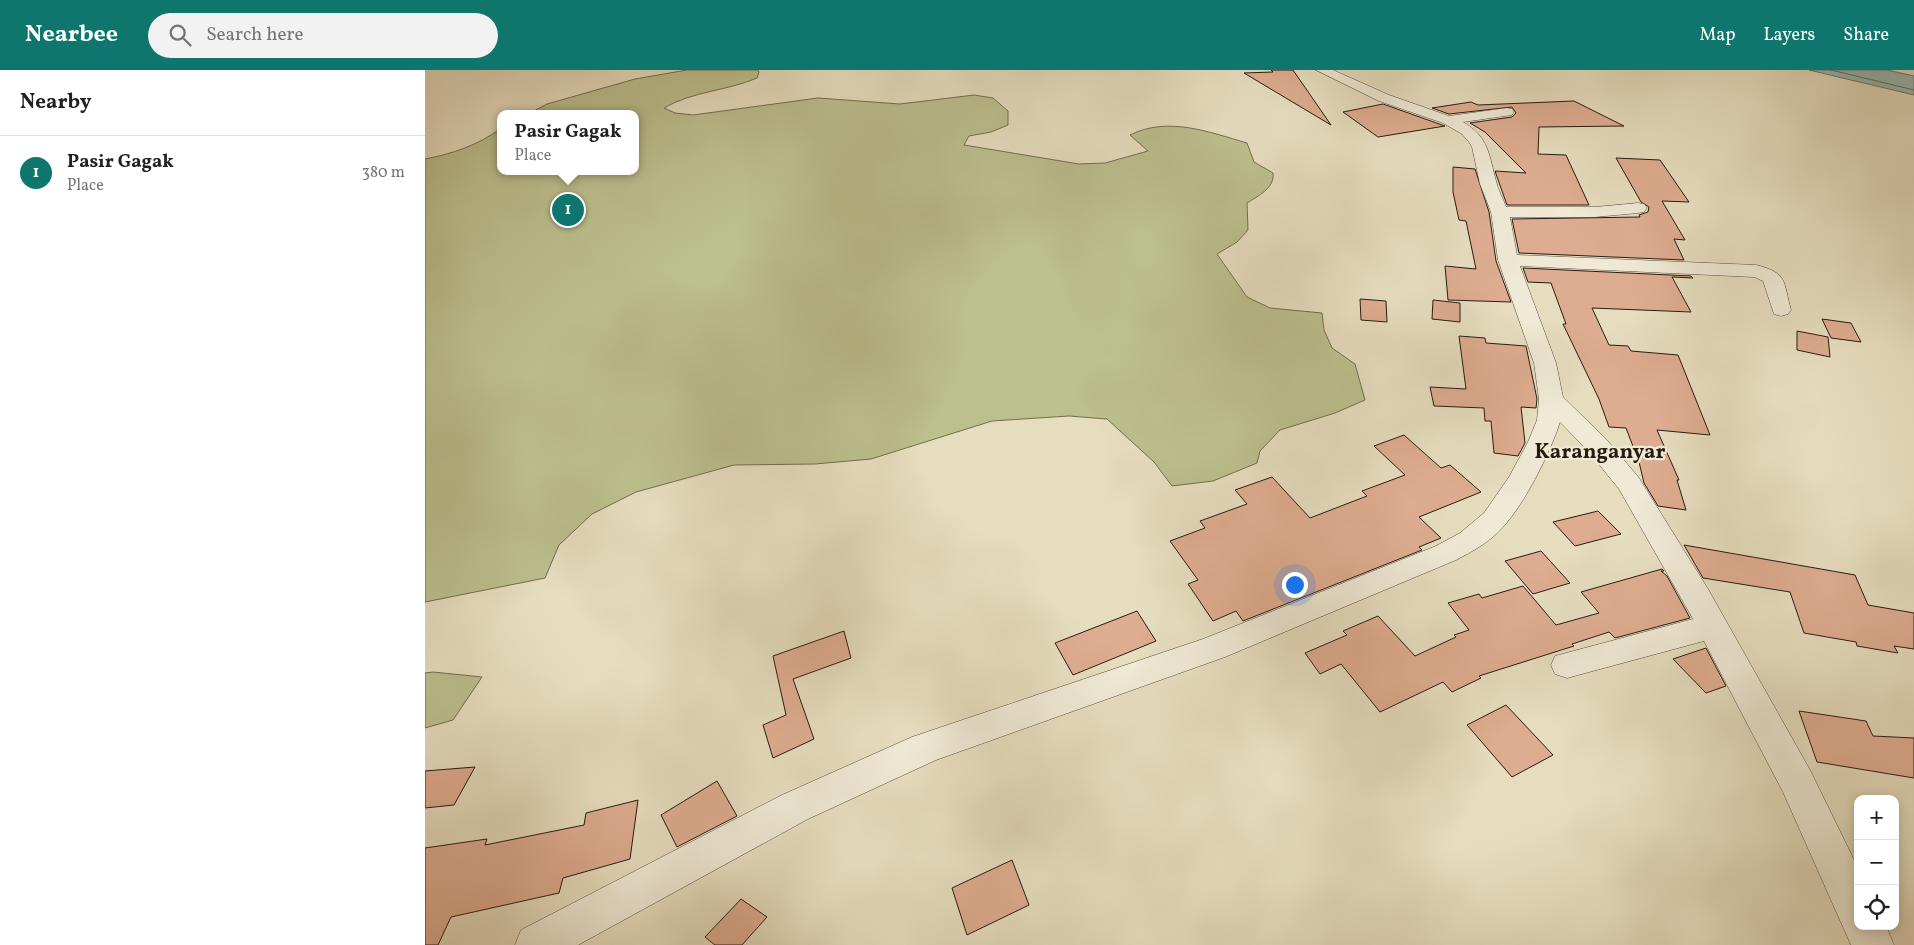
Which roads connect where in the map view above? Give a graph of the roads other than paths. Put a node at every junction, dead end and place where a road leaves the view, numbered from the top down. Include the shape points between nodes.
1 (1322, 70) edge
2 (1507, 112) dead end
3 (1448, 120) junction
4 (1638, 208) dead end
5 (1500, 212) junction
6 (1508, 260) junction
7 (1781, 310) dead end
8 (1551, 399) junction
9 (1713, 626) junction
10 (1567, 665) dead end
11 (1854, 904) edge
12 (1866, 930) edge
13 (536, 945) edge
14 (1873, 945) edge

1 - 3 street via 1384,98
2 - 3 street
3 - 5 street via 1467,131 1480,147 1488,184
4 - 5 street via 1595,212
5 - 6 street
6 - 7 street via 1756,272 1769,275 1773,280
6 - 8 street via 1545,363
8 - 9 street via 1630,484
8 - 13 street via 1549,420 1541,442 1521,480 1494,520 1470,540 1437,557 1214,648 925,748 795,807
9 - 10 street
9 - 11 street via 1797,782
12 - 14 street

